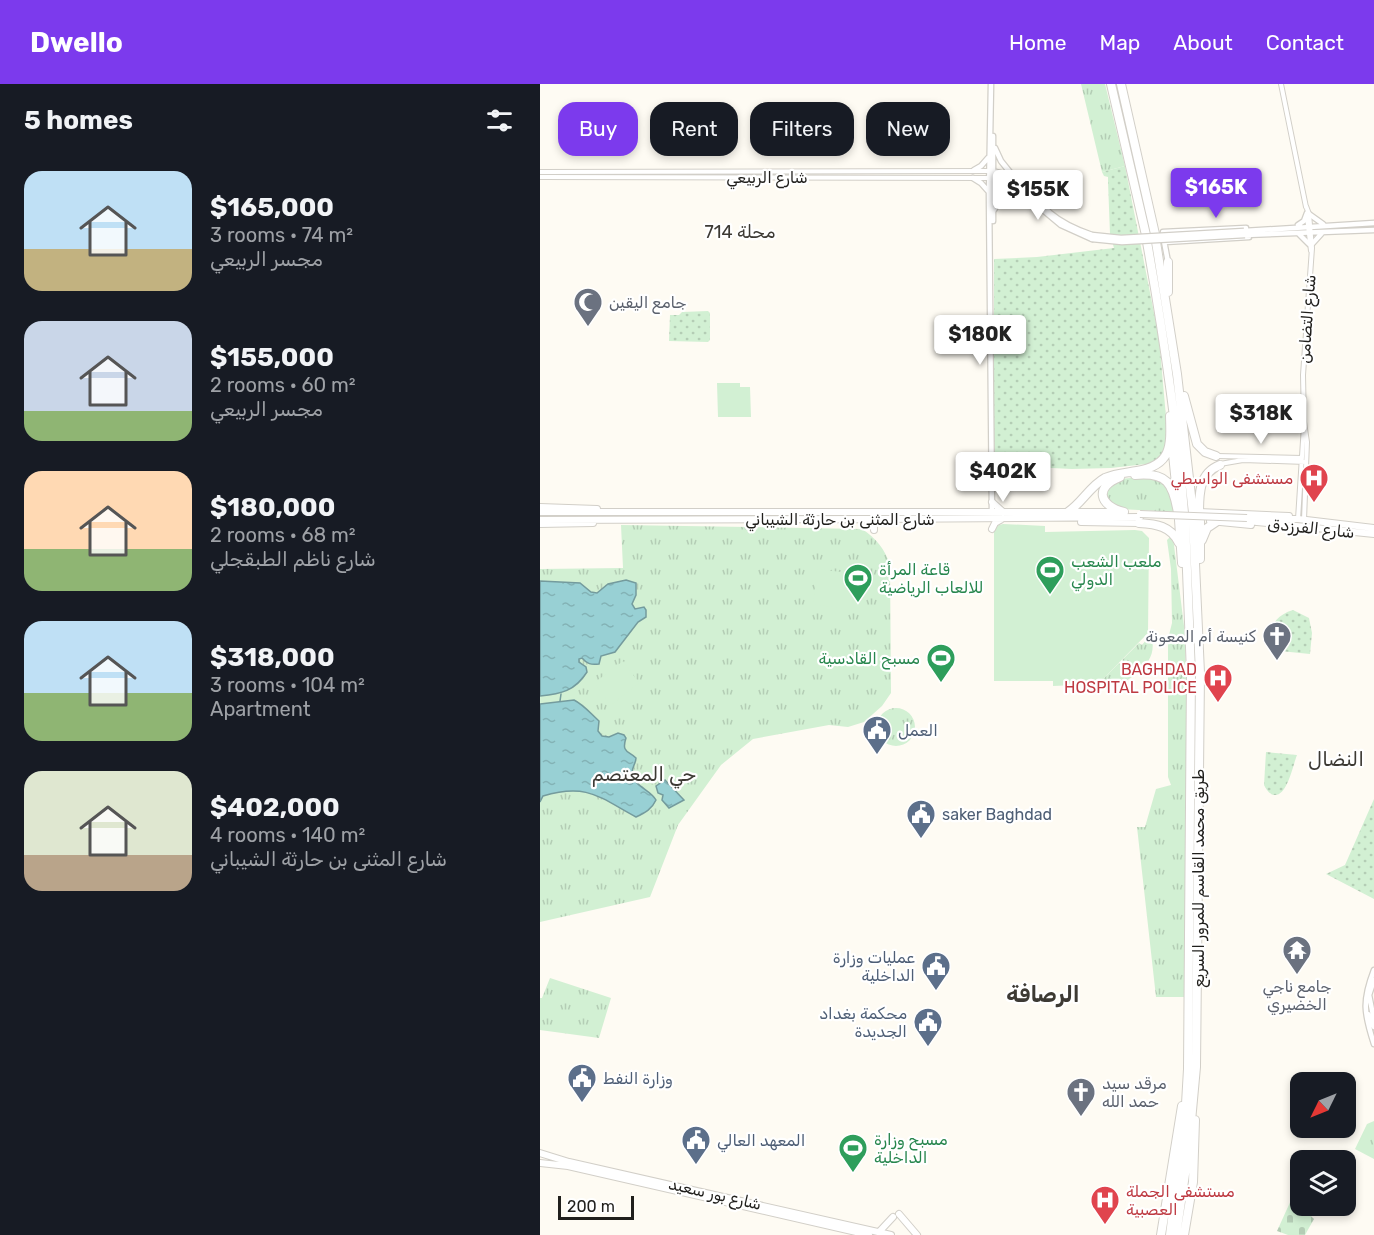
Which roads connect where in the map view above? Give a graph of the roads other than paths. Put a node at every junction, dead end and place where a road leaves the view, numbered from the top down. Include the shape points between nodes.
1 (991, 84) edge
2 (1111, 84) edge
3 (1121, 84) edge
4 (1281, 84) edge
5 (992, 128) junction
6 (994, 146) junction
7 (990, 152) junction
8 (974, 170) junction
9 (992, 171) junction
10 (540, 172) edge
11 (664, 175) junction
12 (799, 175) junction
13 (540, 177) edge
14 (973, 178) junction
15 (992, 178) junction
16 (1022, 183) junction
17 (989, 193) junction
18 (1025, 195) junction
19 (993, 213) junction
20 (1308, 214) junction
21 (1374, 223) edge
22 (1325, 225) junction
23 (1297, 226) junction
24 (1310, 229) junction
25 (1374, 230) edge
26 (1267, 231) junction
27 (1297, 232) junction
28 (1325, 232) junction
29 (1092, 237) junction
30 (1157, 238) junction
31 (991, 242) junction
32 (1310, 244) junction
33 (1168, 262) joint
34 (1166, 299) junction
35 (1164, 337) junction
36 (1177, 374) junction
37 (1171, 433) junction
38 (1216, 456) joint
39 (1303, 460) junction
40 (1220, 465) joint
41 (990, 502) junction
42 (540, 507) edge
43 (540, 512) edge
44 (622, 512) junction
45 (1068, 512) junction
46 (1124, 513) junction
47 (979, 515) junction
48 (990, 515) junction
49 (1193, 515) junction
50 (1003, 516) junction
51 (1139, 518) junction
52 (540, 519) edge
53 (874, 519) junction
54 (616, 520) junction
55 (1213, 522) joint
56 (1300, 522) junction
57 (540, 524) edge
58 (874, 530) dead end
59 (1373, 530) edge
60 (1180, 547) junction
61 (1200, 554) junction
62 (1198, 620) junction
63 (1189, 621) junction
64 (1374, 970) edge
65 (1374, 980) edge
66 (1374, 1020) edge
67 (1371, 1027) edge
68 (1374, 1033) edge
69 (1374, 1044) edge
70 (1192, 1068) junction
71 (540, 1154) edge
72 (1185, 1154) junction
73 (540, 1162) edge
74 (568, 1164) junction
75 (879, 1232) junction
76 (867, 1235) edge
77 (891, 1235) edge
78 (917, 1235) edge
79 (1161, 1235) edge
80 (1170, 1235) edge
81 (1176, 1235) edge
82 (1184, 1235) edge

1 - 5 main road
2 - 30 highway, طريق محمد القاسم للمرور السريع
3 - 30 highway, طريق محمد القاسم للمرور السريع
4 - 20 street, شارع التضامن
5 - 6 main road
5 - 7 main road
6 - 9 main road
6 - 16 main road via 1005,167
7 - 8 main road via 985,163
7 - 9 main road
8 - 9 street, شارع الربيعي
8 - 12 street, شارع الربيعي
9 - 15 main road
9 - 16 main road
10 - 11 street, شارع الربيعي
11 - 12 street, شارع الربيعي
11 - 13 street, شارع الربيعي
12 - 14 street, شارع الربيعي
14 - 15 street, شارع الربيعي
14 - 17 main road
15 - 17 main road
15 - 18 main road via 1012,184
15 - 19 main road
16 - 29 main road via 1058,219
17 - 31 main road
18 - 19 main road via 1002,197
18 - 29 main road via 1061,225
19 - 31 main road
20 - 22 main road
20 - 23 main road
20 - 24 street, شارع التضامن
21 - 22 main road
22 - 24 main road
23 - 24 main road
23 - 26 main road
24 - 27 main road
24 - 28 main road
24 - 32 street, شارع التضامن
25 - 28 main road
26 - 27 main road
26 - 29 main road, bridge
26 - 30 main road
26 - 30 main road via 1237,238
27 - 32 main road
28 - 32 main road
30 - 33 main road
30 - 34 highway, طريق محمد القاسم للمرور السريع
30 - 35 highway, طريق محمد القاسم للمرور السريع
31 - 41 main road
32 - 39 street, شارع التضامن
33 - 34 highway
34 - 36 highway, طريق محمد القاسم للمرور السريع
35 - 37 highway
35 - 49 highway, طريق محمد القاسم للمرور السريع
36 - 38 highway via 1195,438 1205,452
36 - 49 highway, طريق محمد القاسم للمرور السريع
37 - 45 highway via 1169,450 1160,464 1107,477
37 - 49 highway
38 - 39 street
39 - 40 street via 1243,460
39 - 56 street, شارع التضامن
40 - 49 highway via 1204,478
41 - 47 main road
41 - 48 main road
41 - 50 main road
42 - 44 main road
43 - 44 main road, شارع المثنى بن حارثة الشيباني
44 - 47 main road, شارع المثنى بن حارثة الشيباني
45 - 46 main road, شارع المثنى بن حارثة الشيباني
45 - 50 main road, شارع المثنى بن حارثة الشيباني
46 - 49 highway via 1107,504 1103,489 1117,478 1139,475 1158,476 1168,482
46 - 51 main road, شارع المثنى بن حارثة الشيباني
47 - 48 main road, شارع المثنى بن حارثة الشيباني
47 - 50 main road via 990,529
47 - 53 main road, شارع المثنى بن حارثة الشيباني
48 - 50 main road, شارع المثنى بن حارثة الشيباني
49 - 56 main road via 1282,514
49 - 60 highway
49 - 61 highway
49 - 62 highway, طريق محمد القاسم للمرور السريع
49 - 63 highway, طريق محمد القاسم للمرور السريع
50 - 51 main road, شارع المثنى بن حارثة الشيباني
51 - 56 main road, شارع الفرزدق, bridge
51 - 60 highway via 1173,533
52 - 54 main road, شارع المثنى بن حارثة الشيباني
53 - 54 main road, شارع المثنى بن حارثة الشيباني
53 - 58 main road
54 - 57 main road
55 - 56 main road via 1288,528
55 - 61 highway via 1204,532
56 - 59 main road, شارع الفرزدق
56 - 59 main road, شارع الفرزدق via 1360,533
60 - 63 highway
61 - 62 highway
62 - 70 highway, طريق محمد القاسم للمرور السريع
63 - 70 highway, طريق محمد القاسم للمرور السريع
64 - 67 main road via 1365,1006
65 - 66 main road via 1369,995
67 - 68 main road
67 - 69 main road
70 - 72 highway, طريق محمد القاسم للمرور السريع
70 - 79 highway
70 - 82 highway via 1193,1182
71 - 74 main road, شارع بور سعيد
72 - 80 highway, طريق محمد القاسم للمرور السريع
72 - 81 highway, طريق محمد القاسم للمرور السريع
73 - 74 main road, شارع بور سعيد
74 - 75 main road, شارع بور سعيد
74 - 76 main road, شارع بور سعيد
75 - 77 main road, شارع بور سعيد
75 - 78 main road via 896,1215

